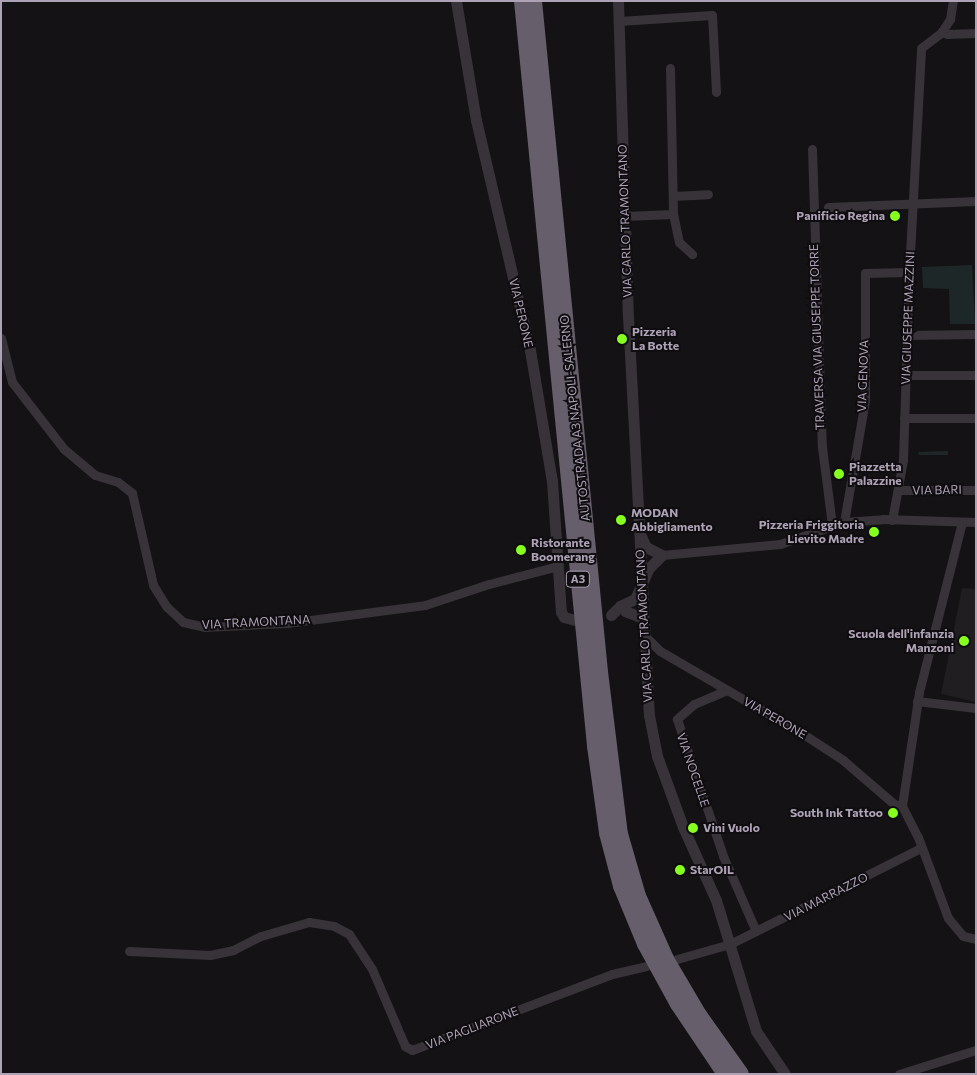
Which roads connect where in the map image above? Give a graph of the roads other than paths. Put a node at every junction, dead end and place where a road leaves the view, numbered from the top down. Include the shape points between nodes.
1 (456, 1) edge
2 (522, 1) edge
3 (534, 1) edge
4 (618, 1) edge
5 (953, 1) edge
6 (619, 21) junction
7 (942, 31) junction
8 (976, 33) edge
9 (670, 68) dead end
10 (716, 92) dead end
11 (812, 149) dead end
12 (708, 194) dead end
13 (673, 196) junction
14 (976, 201) edge
15 (914, 202) junction
16 (828, 207) dead end
17 (673, 214) junction
18 (625, 216) junction
19 (692, 254) dead end
20 (908, 272) junction
21 (976, 334) edge
22 (907, 335) junction
23 (1, 338) edge
24 (906, 375) junction
25 (976, 375) edge
26 (904, 418) junction
27 (976, 418) edge
28 (898, 490) junction
29 (976, 490) edge
30 (892, 520) junction
31 (844, 522) junction
32 (962, 522) junction
33 (976, 522) edge
34 (832, 525) junction
35 (639, 532) junction
36 (662, 555) junction
37 (640, 556) junction
38 (558, 566) junction
39 (642, 586) junction
40 (642, 604) junction
41 (625, 611) junction
42 (643, 618) junction
43 (575, 620) dead end
44 (644, 635) junction
45 (727, 690) junction
46 (920, 693) junction
47 (976, 708) edge
48 (902, 806) junction
49 (921, 848) junction
50 (756, 931) junction
51 (976, 939) edge
52 (730, 944) junction
53 (129, 952) dead end
54 (678, 959) dead end
55 (646, 966) dead end
56 (976, 1050) edge
57 (725, 1074) edge
58 (741, 1074) edge
59 (784, 1074) edge
60 (898, 1074) edge

1 - 38 street, VIA PERONE via 476,120 530,350 552,481
2 - 57 highway, AUTOSTRADA A3 NAPOLI-SALERNO / A3 via 591,707 607,833 621,886 645,944 678,1004
3 - 58 highway, AUTOSTRADA A3 NAPOLI-SALERNO / A3 via 617,817 631,874 657,941 699,1015
4 - 6 street, VIA CARLO TRAMONTANO
5 - 7 street via 950,19
6 - 10 street via 712,15
6 - 18 street, VIA CARLO TRAMONTANO
7 - 8 street
7 - 15 street, VIA GIUSEPPE MAZZINI via 921,48
9 - 13 street
11 - 34 street, TRAVERSA VIA GIUSEPPE TORRE via 822,447
12 - 13 street
13 - 17 street
14 - 15 street
15 - 16 street
15 - 20 street, VIA GIUSEPPE MAZZINI
17 - 18 street
17 - 19 street via 679,242
18 - 35 street, VIA CARLO TRAMONTANO
20 - 22 street, VIA GIUSEPPE MAZZINI
20 - 31 street, VIA GENOVA via 865,273 865,400
21 - 22 street
22 - 24 street, VIA GIUSEPPE MAZZINI
23 - 38 street, VIA TRAMONTANA via 12,382 64,449 95,475 118,482 132,493 153,585 167,607 184,622 204,627 288,623 426,605
24 - 25 street
24 - 26 street, VIA GIUSEPPE MAZZINI
26 - 27 street
26 - 28 street, VIA GIUSEPPE MAZZINI
28 - 29 street, VIA BARI
28 - 30 street, VIA GIUSEPPE MAZZINI
30 - 31 street
30 - 32 street
31 - 34 street
32 - 33 street
32 - 46 street
34 - 36 street via 780,544
35 - 36 street via 646,547
35 - 37 street, VIA CARLO TRAMONTANO
36 - 37 street
36 - 39 street via 649,568
37 - 39 street, VIA CARLO TRAMONTANO
38 - 43 street, VIA PERONE via 561,612 564,617
39 - 40 street, VIA CARLO TRAMONTANO
39 - 41 street via 635,599 606,617
40 - 41 street
40 - 42 street, VIA CARLO TRAMONTANO
41 - 42 street
42 - 44 street, VIA CARLO TRAMONTANO
44 - 45 street, VIA PERONE via 660,652
44 - 52 street, VIA CARLO TRAMONTANO via 649,715 657,756 682,827 716,900
45 - 48 street, VIA PERONE via 827,750 894,804
45 - 50 street, VIA NOCELLE via 694,704 677,719 723,856
46 - 47 street
46 - 48 street
48 - 49 street
49 - 50 street, VIA MARRAZZO
49 - 51 street via 948,918 963,936
50 - 52 street, VIA MARRAZZO
52 - 54 street
52 - 59 street, VIA CARLO TRAMONTANO via 756,1031
53 - 55 street, VIA PAGLIARONE via 210,954 233,950 261,936 309,922 334,926 349,934 372,969 405,1046 412,1050 612,974
56 - 60 street

